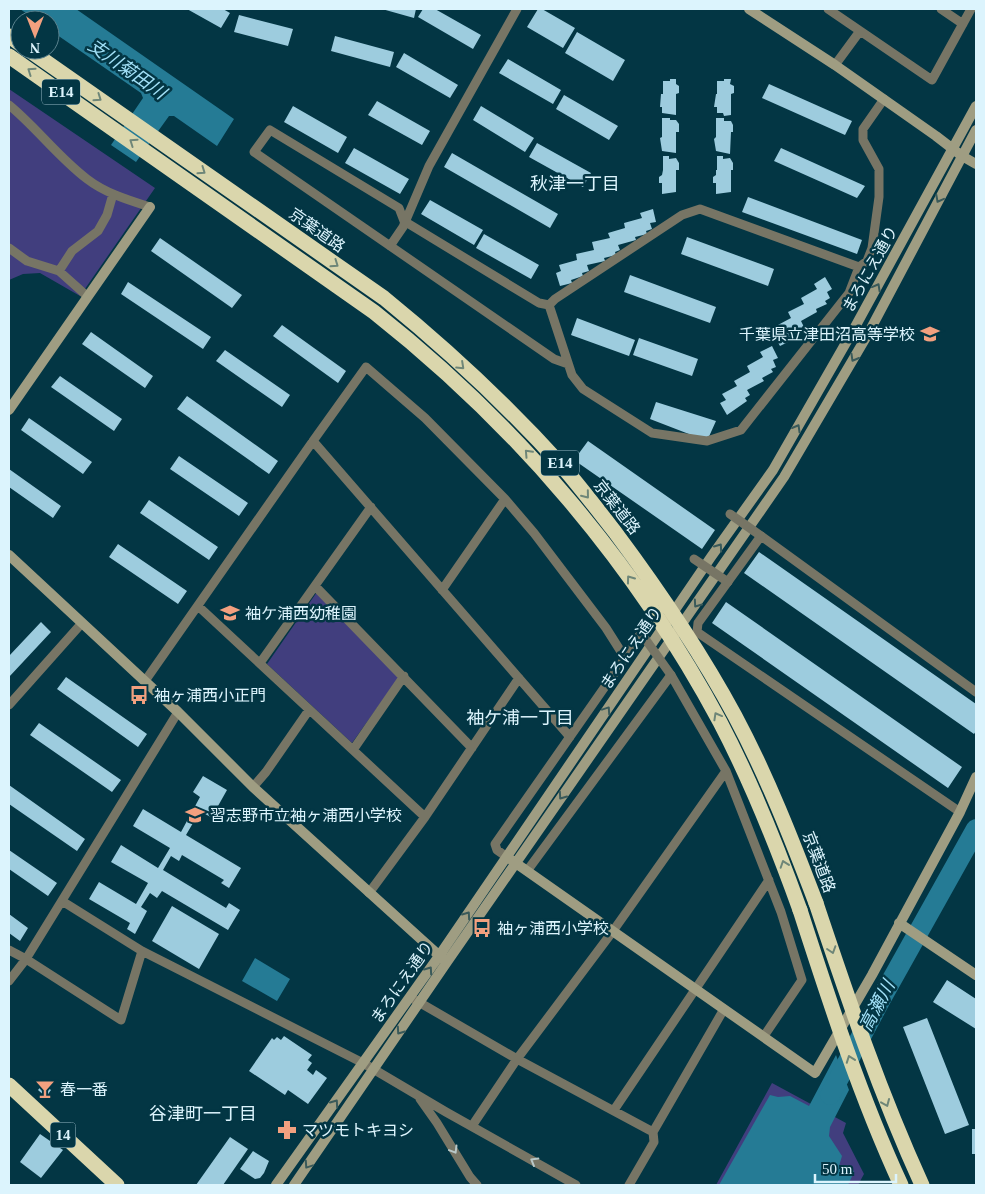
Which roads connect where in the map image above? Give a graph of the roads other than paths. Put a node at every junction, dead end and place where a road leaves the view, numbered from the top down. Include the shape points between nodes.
1 (517, 9) edge
2 (749, 9) edge
3 (828, 9) edge
4 (941, 9) edge
5 (971, 9) edge
6 (963, 24) junction
7 (860, 31) junction
8 (9, 56) edge
9 (43, 60) edge
10 (834, 65) junction
11 (884, 99) junction
12 (9, 104) edge
13 (976, 106) edge
14 (976, 130) edge
15 (953, 148) junction
16 (962, 156) junction
17 (976, 164) edge
18 (113, 194) junction
19 (150, 207) joint
20 (404, 221) junction
21 (390, 246) junction
22 (9, 248) edge
23 (860, 267) junction
24 (59, 272) junction
25 (87, 296) junction
26 (549, 305) junction
27 (568, 364) junction
28 (9, 410) edge
29 (312, 441) junction
30 (505, 499) junction
31 (370, 507) junction
32 (730, 514) dead end
33 (761, 536) junction
34 (9, 555) edge
35 (694, 559) dead end
36 (728, 582) junction
37 (316, 586) junction
38 (442, 590) junction
39 (198, 606) junction
40 (678, 619) junction
41 (82, 623) junction
42 (668, 634) junction
43 (625, 658) junction
44 (260, 663) junction
45 (671, 675) junction
46 (404, 676) junction
47 (520, 678) junction
48 (145, 681) junction
49 (976, 692) edge
50 (9, 705) edge
51 (309, 710) junction
52 (178, 712) junction
53 (570, 737) junction
54 (472, 748) junction
55 (353, 750) junction
56 (726, 771) junction
57 (976, 777) edge
58 (254, 787) junction
59 (960, 812) junction
60 (425, 817) junction
61 (511, 860) junction
62 (527, 871) junction
63 (768, 880) junction
64 (369, 893) junction
65 (62, 902) junction
66 (902, 925) junction
67 (613, 931) junction
68 (9, 950) edge
69 (142, 951) junction
70 (26, 959) junction
71 (443, 959) junction
72 (976, 975) edge
73 (9, 981) edge
74 (696, 988) junction
75 (410, 997) junction
76 (419, 1003) junction
77 (724, 1009) junction
78 (764, 1036) junction
79 (517, 1059) junction
80 (363, 1063) junction
81 (374, 1069) junction
82 (9, 1085) edge
83 (417, 1095) junction
84 (614, 1110) junction
85 (446, 1112) junction
86 (437, 1122) junction
87 (472, 1126) junction
88 (653, 1132) junction
89 (117, 1185) edge
90 (276, 1185) edge
91 (294, 1185) edge
92 (477, 1185) edge
93 (576, 1185) edge
94 (629, 1185) edge
95 (901, 1185) edge
96 (922, 1185) edge

1 - 20 street via 429,166
2 - 10 street
3 - 7 street
4 - 6 street
5 - 6 street
6 - 7 street via 932,80
7 - 10 street
42 -> 8 highway, 京葉道路 / E14 via 588,521 518,442 415,344
9 -> 40 highway, 京葉道路 / E14 via 384,298 428,335 515,416 564,468
10 - 11 street
11 - 15 street
11 - 23 street via 863,129 864,140 879,169 879,198 872,248 867,261
12 - 18 street via 87,179
13 - 15 street, まろにえ通り
14 - 16 street, まろにえ通り
15 - 16 street
40 -> 15 street, まろにえ通り via 772,470
16 - 17 street
16 -> 40 street, まろにえ通り via 868,334 784,477
18 - 19 street
18 - 24 street via 98,231 72,251
19 - 25 street
20 - 21 street
20 - 21 street via 399,208 270,130 254,152
20 - 26 street via 539,303
21 - 27 street via 554,359
22 - 24 street via 28,261
23 - 26 street via 700,209 682,215
23 - 27 street via 849,293 741,430 707,441 652,433 583,389
24 - 25 street
25 - 28 street
26 - 27 street
29 - 30 street via 366,367 425,418
29 - 31 street
29 - 39 street
30 - 38 street
30 - 43 street via 606,628
31 - 37 street
31 - 38 street
32 - 33 street, bridge
33 - 36 street
33 - 49 street
34 - 41 street
35 - 36 street, bridge
36 - 59 street via 698,623 697,632
37 - 44 street
37 - 46 street
38 - 47 street
39 - 44 street
39 - 48 street
40 - 42 street, まろにえ通り
40 - 42 street, まろにえ通り
40 -> 96 highway, 京葉道路 / E14, bridge via 735,717 778,808 816,903 880,1086
41 - 48 street
41 - 50 street
42 -> 61 street, まろにえ通り
61 -> 42 street, まろにえ通り
95 -> 42 highway, 京葉道路 / E14, bridge via 836,1022 781,857 720,723
43 - 45 street, bridge via 641,634
43 - 53 street
44 - 51 street
45 - 56 street
45 - 62 street
46 - 54 street
46 - 55 street
47 - 53 street
47 - 54 street
48 - 52 street
51 - 55 street
51 - 58 street
52 - 58 street
52 - 65 street
53 - 61 street via 495,844 497,850
54 - 60 street
55 - 60 street
56 - 63 street
56 - 67 street
57 - 59 street
58 - 64 street
59 - 66 street
60 - 64 street
61 - 62 street
61 - 71 street, まろにえ通り
62 - 67 street
63 - 74 street
63 - 78 street via 802,980
64 - 71 street
65 - 69 street
65 - 70 street
66 - 72 street
66 - 78 street via 815,1073
67 - 74 street
67 - 79 street
68 - 70 street
69 - 70 street via 121,1020
69 - 80 street
70 - 73 street
75 -> 71 street, まろにえ通り
71 - 76 street, まろにえ通り
74 - 77 street
74 - 84 street
75 - 76 street
75 - 80 street, まろにえ通り
76 - 79 street
76 -> 81 street, まろにえ通り
77 - 78 street
77 - 88 street
79 - 84 street
79 - 87 street
80 - 81 street
90 -> 80 street, まろにえ通り
81 - 83 street
81 -> 91 street, まろにえ通り
82 - 89 highway, 14
83 - 85 street
83 - 86 street
84 - 88 street
85 - 86 street
85 - 87 street
86 -> 92 street
93 -> 87 street
88 - 94 street via 654,1142

